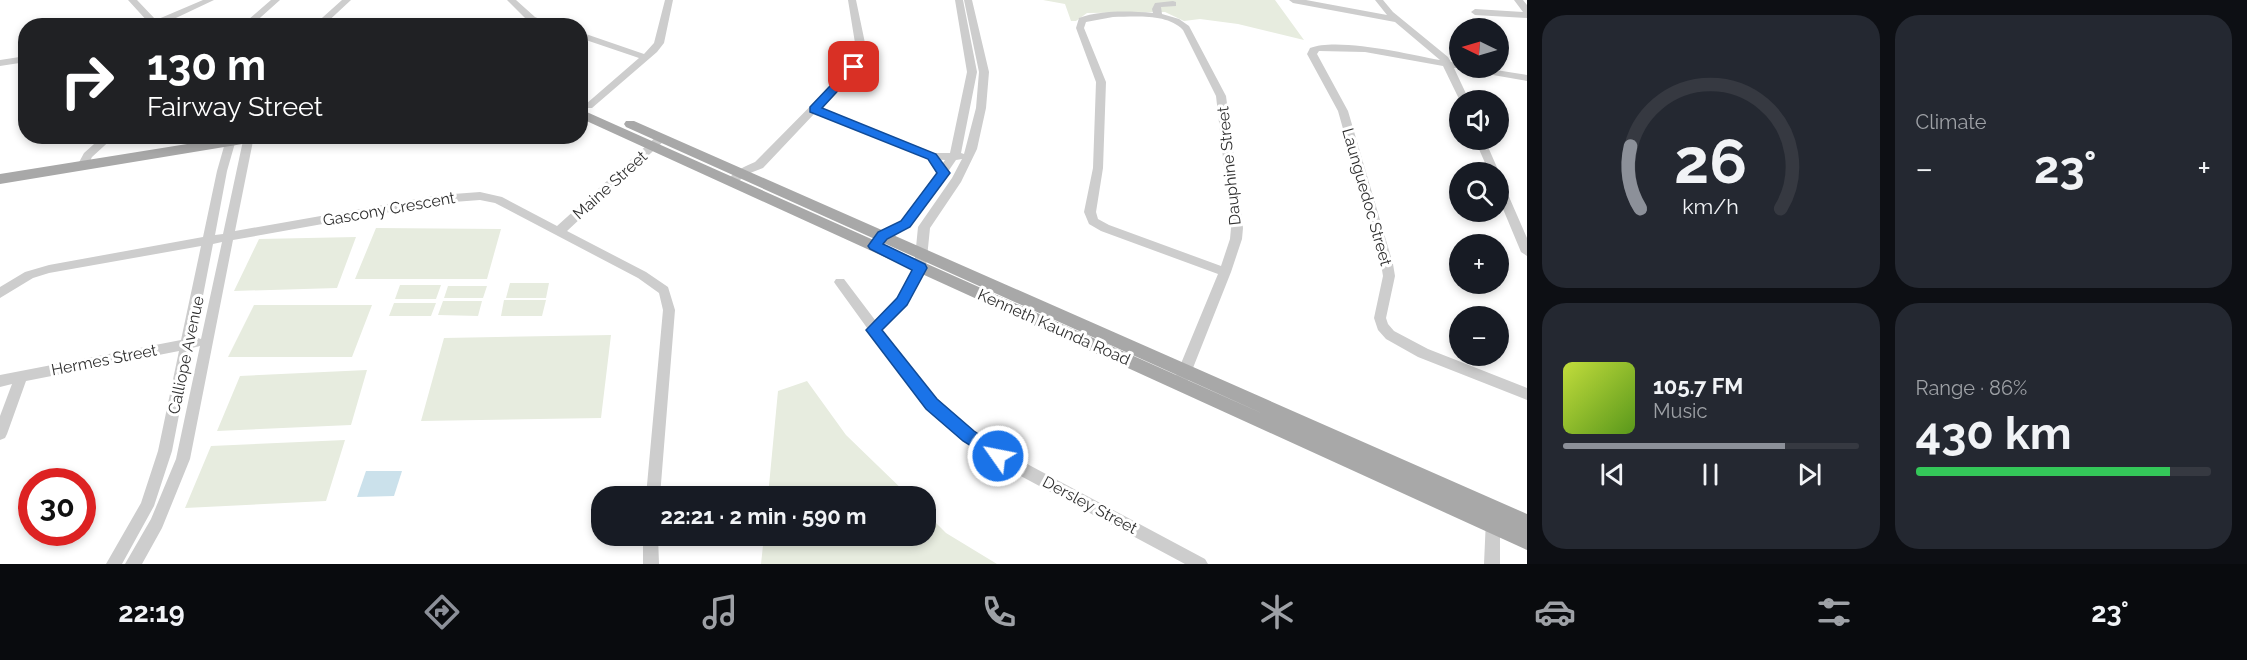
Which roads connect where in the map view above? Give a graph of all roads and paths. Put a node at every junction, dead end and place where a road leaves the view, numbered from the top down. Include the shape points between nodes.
1 (132, 0) edge
2 (210, 0) edge
3 (276, 0) edge
4 (337, 0) edge
5 (347, 0) edge
6 (511, 0) edge
7 (669, 0) edge
8 (852, 0) edge
9 (959, 0) edge
10 (969, 0) edge
11 (1293, 0) edge
12 (1379, 0) edge
13 (1518, 0) edge
14 (1172, 2) edge
15 (1474, 12) dead end
16 (1527, 13) edge
17 (1158, 16) junction
18 (146, 18) edge
19 (168, 18) edge
20 (255, 18) edge
21 (317, 18) edge
22 (326, 18) edge
23 (531, 18) edge
24 (1397, 20) junction
25 (1179, 22) junction
26 (588, 38) edge
27 (645, 57) junction
28 (18, 60) edge
29 (0, 63) edge
30 (1449, 64) joint
31 (1509, 75) edge
32 (1527, 78) edge
33 (970, 87) junction
34 (984, 89) junction
35 (588, 103) edge
36 (588, 109) edge
37 (814, 109) junction
38 (657, 142) junction
39 (102, 144) edge
40 (165, 144) edge
41 (197, 144) edge
42 (230, 144) edge
43 (248, 144) edge
44 (956, 155) junction
45 (932, 157) junction
46 (969, 158) junction
47 (85, 160) junction
48 (0, 169) edge
49 (944, 173) junction
50 (736, 177) junction
51 (754, 177) junction
52 (0, 179) edge
53 (957, 179) junction
54 (1509, 209) edge
55 (559, 231) junction
56 (227, 237) junction
57 (209, 241) junction
58 (879, 241) junction
59 (1527, 252) edge
60 (921, 261) junction
61 (1225, 272) junction
62 (840, 282) dead end
63 (0, 293) edge
64 (874, 330) junction
65 (207, 339) junction
66 (189, 343) junction
67 (21, 377) junction
68 (1183, 377) junction
69 (0, 381) edge
70 (1527, 394) edge
71 (0, 434) edge
72 (654, 486) edge
73 (1492, 509) junction
74 (1527, 523) edge
75 (1493, 526) junction
76 (1527, 541) edge
77 (651, 546) edge
78 (114, 564) edge
79 (134, 564) edge
80 (651, 564) edge
81 (1200, 564) edge
82 (1492, 564) edge

1 - 18 street
2 - 19 street
3 - 20 street
4 - 21 street
5 - 22 street
6 - 23 street
7 - 27 street via 659,43
8 - 37 street via 860,43 854,67
9 - 33 street via 971,56
10 - 34 street via 984,66
11 - 24 street
12 - 24 street
13 - 16 street
14 - 17 street via 1158,5
14 - 25 street, Dauphine Street via 1178,8
15 - 16 street
17 - 25 street
17 - 61 street via 1091,16 1079,23 1099,75 1101,92 1098,168 1090,216 1105,228
24 - 30 street
25 - 61 street, Dauphine Street via 1187,30 1221,96 1237,228
26 - 27 street
27 - 35 street
28 - 29 street
30 - 70 street, Launguedoc Street via 1354,48 1318,48 1312,54 1343,111 1387,264 1382,326 1404,345
31 - 32 street
33 - 34 street
33 - 44 street
34 - 46 street
36 - 38 main road, Kenneth Kaunda Road
37 - 45 street
37 - 51 street
38 - 50 main road, Kenneth Kaunda Road
38 - 55 street, Maine Street
39 - 47 street
40 - 47 main road
41 - 47 main road
42 - 57 street, Calliope Avenue
43 - 56 street, Calliope Avenue
44 - 45 street
44 - 46 street
44 - 49 street
45 - 49 street
46 - 53 street
47 - 48 main road
47 - 52 main road
49 - 53 street
49 - 58 street via 906,224
50 - 51 main road, Kenneth Kaunda Road
50 - 51 street
51 - 58 main road, Kenneth Kaunda Road via 796,203
53 - 60 street via 924,227
54 - 59 street
55 - 56 street, Gascony Crescent via 498,200 468,196
55 - 72 street, Gascony Crescent via 658,285 667,298
56 - 57 street, Gascony Crescent
56 - 65 street, Calliope Avenue
57 - 63 street, Gascony Crescent via 36,272
57 - 66 street, Calliope Avenue
58 - 60 main road, Kenneth Kaunda Road
60 - 64 street via 902,301
60 - 68 main road, Kenneth Kaunda Road
61 - 68 street, Dauphine Street
62 - 64 street, Dersley Street
64 - 81 street, Dersley Street via 922,393 969,436 1009,462
65 - 66 street, Hermes Street
65 - 79 street, Calliope Avenue via 183,459 157,523
66 - 67 street, Hermes Street
66 - 78 street, Calliope Avenue via 157,479 137,526
67 - 69 street, Hermes Street
67 - 71 street
68 - 73 main road, Kenneth Kaunda Road
68 - 75 main road, Kenneth Kaunda Road
73 - 74 main road, Kenneth Kaunda Road
73 - 75 street
75 - 76 main road, Kenneth Kaunda Road
75 - 82 street
77 - 80 street

